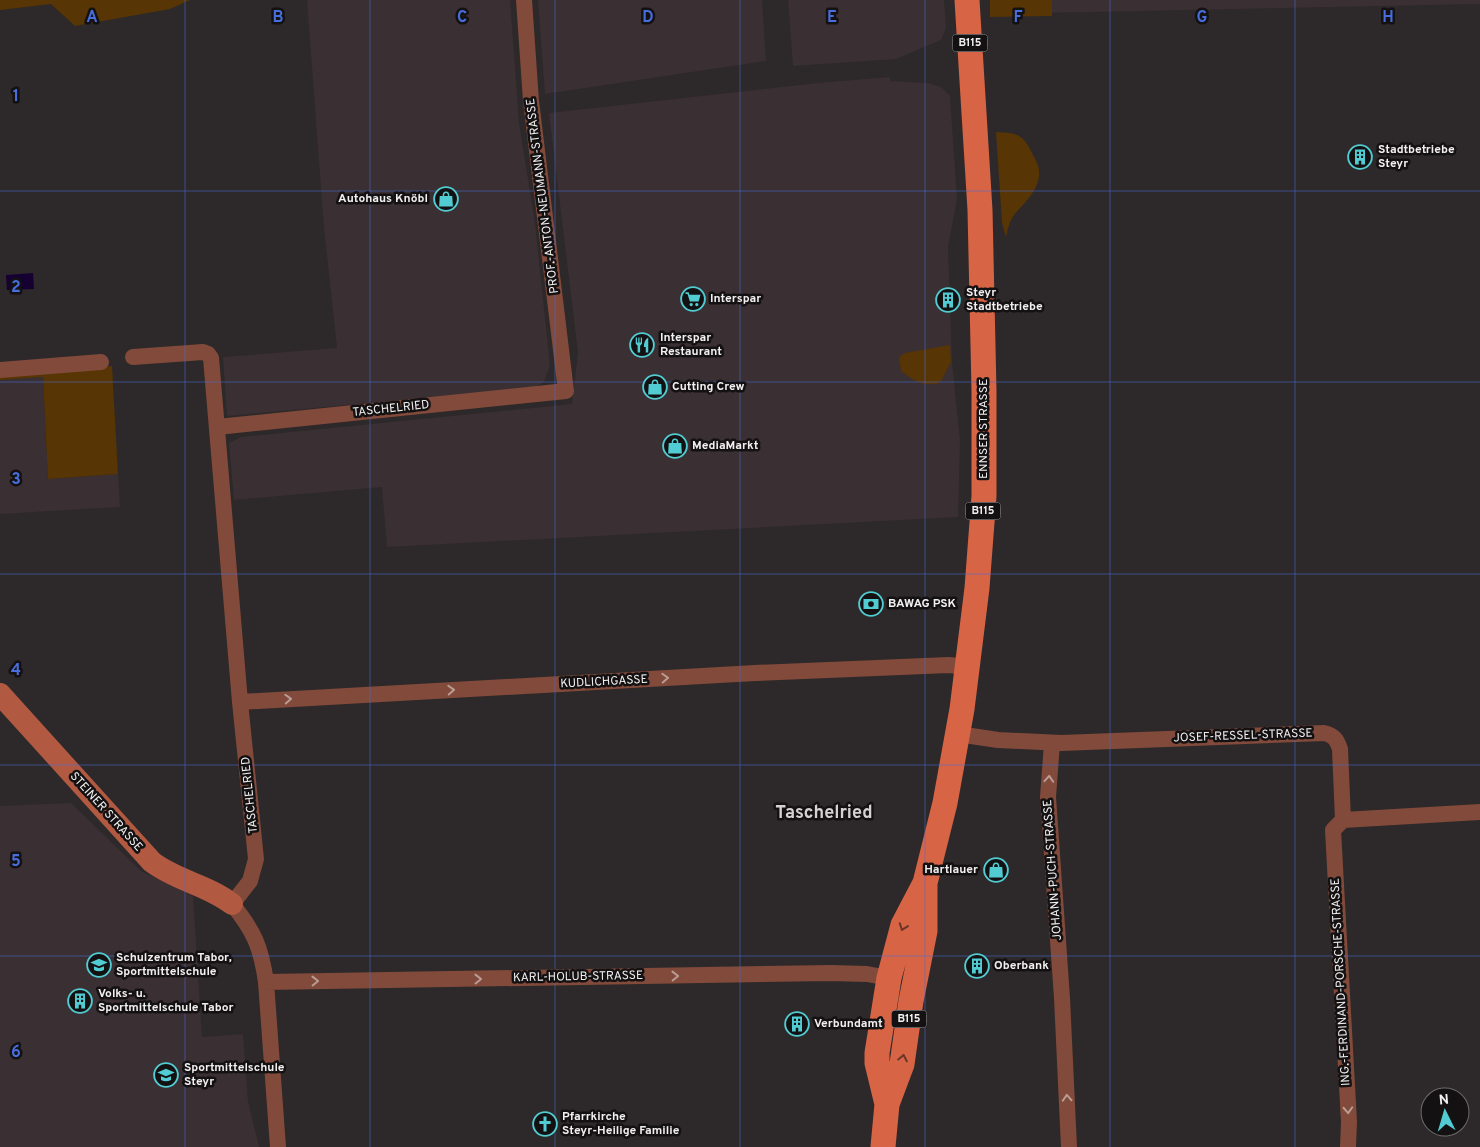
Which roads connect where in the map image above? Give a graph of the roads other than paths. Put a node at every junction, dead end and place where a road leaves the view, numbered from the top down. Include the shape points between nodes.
1 (524, 0) edge
2 (967, 0) edge
3 (133, 356) dead end
4 (101, 362) dead end
5 (0, 370) edge
6 (566, 391) joint
7 (217, 427) junction
8 (968, 667) junction
9 (0, 694) edge
10 (240, 702) junction
11 (958, 734) junction
12 (1052, 743) junction
13 (1480, 812) edge
14 (1343, 820) junction
15 (925, 883) junction
16 (232, 904) junction
17 (890, 978) junction
18 (266, 982) junction
19 (887, 1104) junction
20 (885, 1145) edge
21 (278, 1147) edge
22 (1069, 1147) edge
23 (1348, 1147) edge

1 - 6 street, PROF.-ANTON-NEUMANN-STRASSE via 532,110
2 - 8 main road, ENNSER STRASSE / B115 via 980,210 985,434 984,496
3 - 7 street, TASCHELRIED via 208,354
4 - 5 street
6 - 7 street, TASCHELRIED
7 - 10 street, TASCHELRIED
10 -> 8 street, KUDLICHGASSE via 745,674 944,665
8 - 11 main road, ENNSER STRASSE / B115
9 - 16 street, STEINER STRASSE via 152,862
10 - 16 street, TASCHELRIED via 256,859 250,881
11 - 12 street, JOSEF-RESSEL-STRASSE
11 - 15 main road, ENNSER STRASSE / B115
12 - 14 street, JOSEF-RESSEL-STRASSE via 1331,734 1340,749
22 -> 12 street, JOHANN-PUCH-STRASSE via 1048,797
13 - 14 street
14 -> 23 street, ING.-FERDINAND-PORSCHE-STRASSE via 1334,830
15 -> 17 main road, ENNSER STRASSE / B115 via 903,925
19 -> 15 main road, ENNSER STRASSE / B115 via 902,1064 925,931
16 - 18 street via 255,936
18 -> 17 street, KARL-HOLUB-STRASSE via 851,973
17 - 19 main road, ENNSER STRASSE / B115 via 877,1053
18 - 21 street
19 - 20 main road, ENNSER STRASSE / B115

